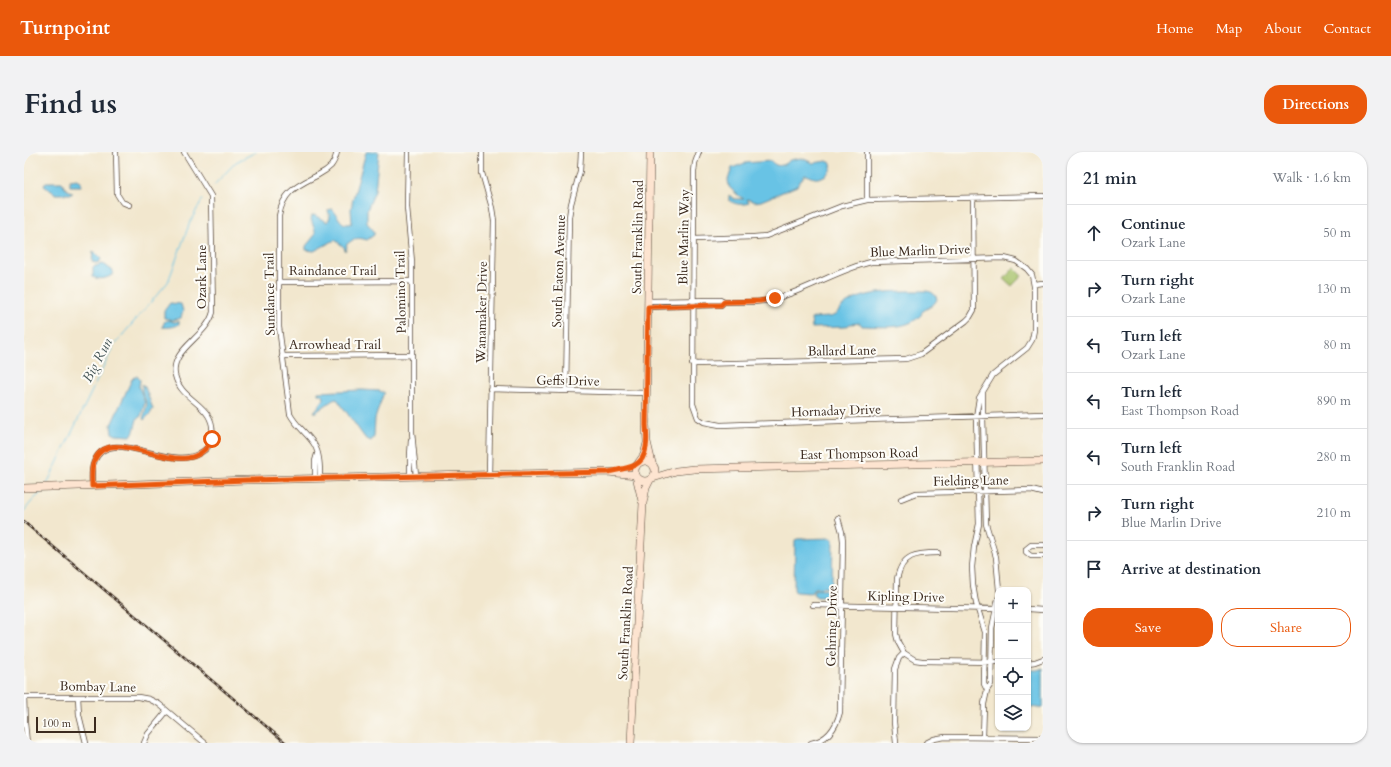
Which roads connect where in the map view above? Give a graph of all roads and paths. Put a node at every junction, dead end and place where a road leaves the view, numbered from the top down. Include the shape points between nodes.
1 (116, 152) edge
2 (184, 152) edge
3 (338, 152) edge
4 (408, 152) edge
5 (482, 152) edge
6 (581, 152) edge
7 (650, 152) edge
8 (699, 152) edge
9 (867, 152) edge
10 (1043, 196) edge
11 (974, 198) junction
12 (867, 200) junction
13 (129, 205) dead end
14 (694, 239) junction
15 (974, 258) junction
16 (412, 281) junction
17 (279, 282) junction
18 (1043, 283) edge
19 (1034, 284) junction
20 (693, 300) junction
21 (724, 302) junction
22 (648, 304) junction
23 (693, 306) junction
24 (412, 355) junction
25 (282, 356) junction
26 (692, 364) junction
27 (490, 389) junction
28 (566, 391) junction
29 (983, 392) junction
30 (646, 393) junction
31 (1043, 414) edge
32 (976, 417) junction
33 (983, 417) junction
34 (698, 418) joint
35 (647, 442) junction
36 (1043, 461) edge
37 (981, 462) junction
38 (638, 463) junction
39 (653, 465) junction
40 (676, 471) junction
41 (608, 472) junction
42 (489, 475) junction
43 (636, 476) junction
44 (413, 477) junction
45 (317, 479) junction
46 (652, 479) junction
47 (92, 486) junction
48 (24, 488) edge
49 (978, 491) junction
50 (985, 491) junction
51 (1043, 493) edge
52 (901, 499) dead end
53 (643, 503) junction
54 (838, 518) dead end
55 (1043, 545) edge
56 (938, 553) dead end
57 (1043, 556) edge
58 (999, 587) edge
59 (813, 605) dead end
60 (842, 606) junction
61 (896, 607) junction
62 (978, 608) junction
63 (995, 609) edge
64 (1031, 609) edge
65 (1043, 610) edge
66 (995, 617) edge
67 (904, 653) junction
68 (1043, 659) edge
69 (985, 662) junction
70 (991, 662) junction
71 (995, 662) edge
72 (1031, 663) edge
73 (987, 690) junction
74 (24, 697) edge
75 (78, 697) junction
76 (167, 711) junction
77 (983, 737) junction
78 (1043, 738) edge
79 (27, 743) edge
80 (86, 743) edge
81 (144, 743) edge
82 (205, 743) edge
83 (631, 743) edge
84 (811, 743) edge
85 (896, 743) edge
86 (926, 743) edge

1 - 13 street via 117,194 122,202
2 - 47 street, Ozark Lane via 211,196 213,312 207,326 181,352 175,365 175,373 180,388 209,415 212,422 212,439 202,453 188,458 112,446 97,456 93,464
3 - 17 street, Sundance Trail via 331,166 294,188 282,202 279,216
4 - 16 street, Palomino Trail via 407,207
5 - 27 street, Wanamaker Drive via 482,173 494,221
6 - 28 street, South Eaton Avenue via 580,171 569,217
7 - 22 main road, South Franklin Road
8 - 14 street, Blue Marlin Way via 694,172
9 - 12 street
10 - 11 street
11 - 12 street
11 - 15 street
12 - 14 street via 842,206 766,236
14 - 20 street, Blue Marlin Way
15 - 19 street, Blue Marlin Drive via 1004,258 1016,261 1027,269
15 - 21 street, Blue Marlin Drive via 871,262 775,298
15 - 26 street, Ballard Lane via 972,314 921,354 911,358
16 - 17 street, Raindance Trail
16 - 24 street, Palomino Trail
17 - 25 street, Sundance Trail
18 - 19 street
19 - 29 street via 1032,340 1022,352 993,375
20 - 21 street, Blue Marlin Drive
20 - 22 street, Blue Marlin Drive
20 - 23 street, Blue Marlin Way
21 - 23 street, Blue Marlin Drive via 721,305
22 - 23 street, Blue Marlin Drive
22 - 30 main road, South Franklin Road
23 - 26 street, Blue Marlin Way
24 - 25 street, Arrowhead Trail
24 - 44 street, Palomino Trail via 410,456
25 - 45 street, Sundance Trail via 290,414 314,445 317,454
26 - 34 street, Blue Marlin Way via 693,404
27 - 28 street, Geffs Drive
27 - 42 street, Wanamaker Drive
28 - 30 street, Geffs Drive
29 - 32 street via 979,398
29 - 33 street
30 - 35 main road, South Franklin Road
31 - 33 street, Hornaday Drive
32 - 33 street, Hornaday Drive
32 - 34 street, Hornaday Drive via 720,425
32 - 37 street
33 - 37 street
35 - 38 main road, South Franklin Road via 644,455
35 - 39 main road, South Franklin Road
36 - 37 main road, East Thompson Road
37 - 40 main road, East Thompson Road
37 - 49 street
37 - 50 street
38 - 39 main road via 647,460
38 - 41 main road
38 - 43 main road via 635,469
39 - 40 main road, East Thompson Road via 663,470
39 - 46 main road via 656,472
40 - 46 main road, East Thompson Road
41 - 42 main road
41 - 43 main road
42 - 44 main road
43 - 46 main road via 643,481
43 - 53 main road, South Franklin Road
44 - 45 main road
45 - 47 main road
46 - 53 main road, South Franklin Road via 646,488
47 - 48 main road
49 - 50 street, Fielding Lane
49 - 52 street, Fielding Lane via 916,493
49 - 62 street via 979,524 972,567
50 - 51 street, Fielding Lane via 1031,490
50 - 58 street via 986,524 996,557
53 - 83 main road, South Franklin Road
54 - 60 street, Gehring Drive via 843,541
55 - 57 street via 1031,545 1026,549 1031,556
56 - 61 street via 917,554 905,560 897,579
59 - 60 street, Kipling Drive
60 - 61 street, Kipling Drive
60 - 84 street, Gehring Drive via 840,712 837,723 830,733
61 - 62 street, Kipling Drive
61 - 67 street via 896,634
62 - 63 street, Kipling Drive
62 - 69 street via 985,632
64 - 65 street
66 - 70 street
67 - 69 street via 922,661
67 - 85 street via 895,669
68 - 72 street
69 - 70 street
69 - 73 street via 984,684
70 - 71 street
70 - 73 street via 991,684
73 - 77 street
74 - 75 street, Bombay Lane
74 - 79 street
75 - 76 street, Bombay Lane via 138,697 149,699
75 - 80 street via 78,715
76 - 81 street via 148,734
76 - 82 street, Bombay Lane
77 - 78 street
77 - 86 street via 945,737

